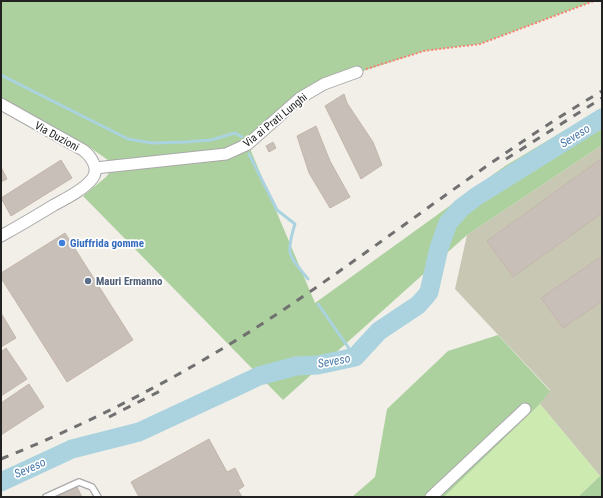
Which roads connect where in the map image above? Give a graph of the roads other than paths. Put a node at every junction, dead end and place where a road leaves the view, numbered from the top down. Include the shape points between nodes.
1 (357, 72) road end
2 (3, 107) edge
3 (95, 168) junction
4 (1, 236) edge
5 (525, 409) dead end
6 (46, 497) edge
7 (98, 497) edge
8 (431, 497) edge

1 - 3 street, Via ai Prati Lunghi via 324,84 300,98 248,144 226,154
2 - 3 street, Via Duzioni via 83,150 90,155
3 - 4 street via 92,178 73,194
5 - 8 street
6 - 7 lane via 78,482 92,488

